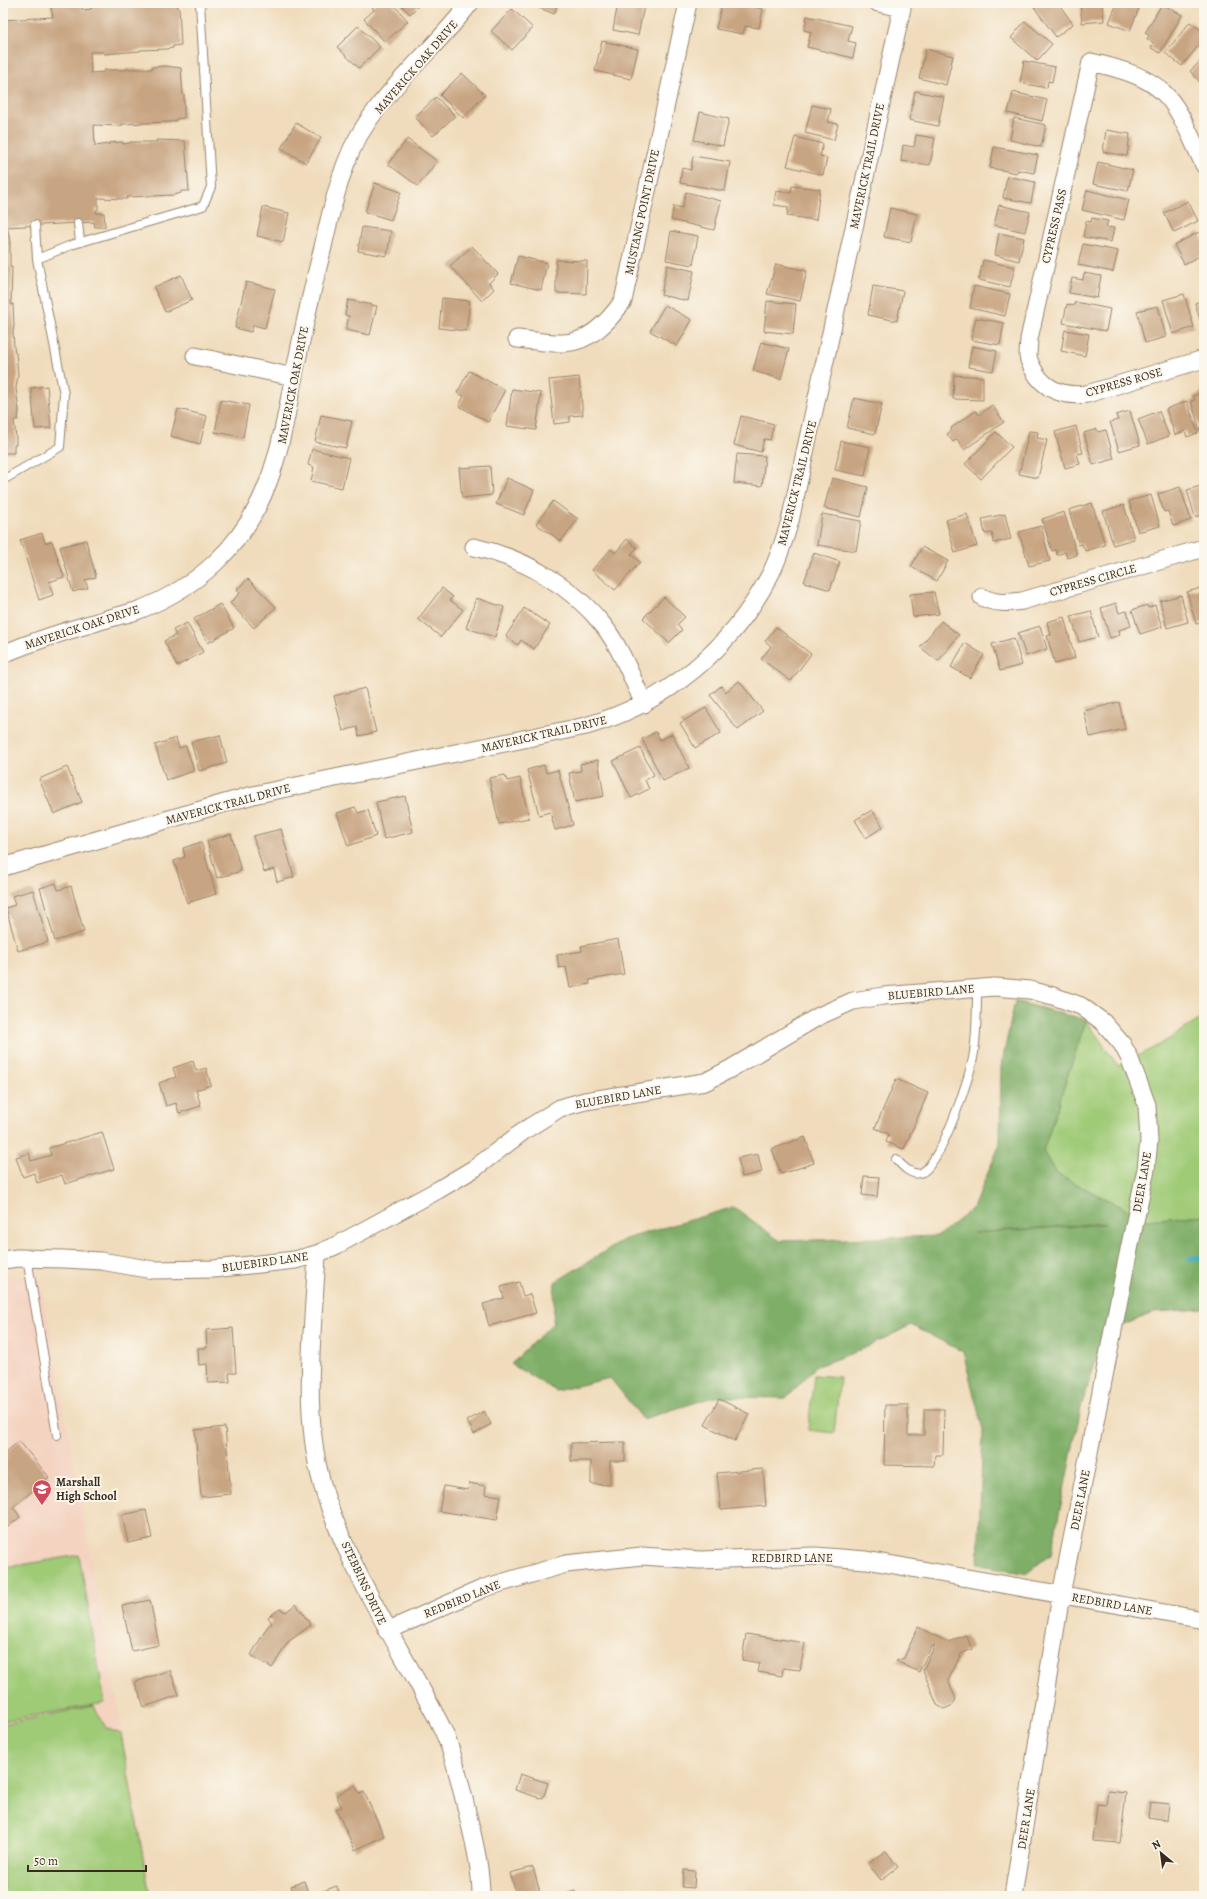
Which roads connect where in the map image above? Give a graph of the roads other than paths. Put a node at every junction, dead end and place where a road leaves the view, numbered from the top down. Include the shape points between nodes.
1 (200, 3) edge
2 (470, 3) edge
3 (688, 3) edge
4 (878, 3) edge
5 (1204, 165) edge
6 (78, 223) dead end
7 (35, 225) dead end
8 (80, 242) junction
9 (37, 259) junction
10 (517, 339) dead end
11 (195, 356) dead end
12 (1204, 359) edge
13 (294, 377) junction
14 (1046, 385) joint
15 (3, 480) edge
16 (474, 547) dead end
17 (1204, 548) edge
18 (982, 597) dead end
19 (3, 654) edge
20 (644, 704) junction
21 (3, 867) edge
22 (977, 988) junction
23 (1147, 1105) joint
24 (896, 1159) dead end
25 (317, 1254) junction
26 (26, 1258) junction
27 (3, 1260) edge
28 (57, 1435) dead end
29 (1061, 1595) junction
30 (1204, 1620) edge
31 (387, 1630) junction
32 (481, 1896) edge
33 (1013, 1896) edge

1 - 8 lane via 211,187 203,206
2 - 13 street, MAVERICK OAK DRIVE via 389,94 360,133 346,162 333,203
3 - 10 street, MUSTANG POINT DRIVE via 623,301 610,319 579,340 564,343
4 - 20 street, MAVERICK TRAIL DRIVE via 902,8 790,521 781,550 770,575 735,628 716,650 691,673
5 - 14 street, CYPRESS PASS via 1181,115 1166,94 1147,80 1124,70 1091,62 1029,339 1030,363 1038,378
6 - 8 lane
7 - 9 lane
8 - 9 lane
9 - 15 lane via 64,394 60,447
11 - 13 street
12 - 14 street, CYPRESS ROSE via 1087,394 1065,395
13 - 19 street, MAVERICK OAK DRIVE via 280,451 271,477 241,534 216,562 175,593 139,610
16 - 20 street via 514,559 541,573 586,608 603,626
17 - 18 street, CYPRESS CIRCLE via 1022,601 1003,603
20 - 21 street, MAVERICK TRAIL DRIVE via 586,726 254,795
22 - 23 street, BLUEBIRD LANE via 1030,990 1081,1006 1103,1022 1122,1044
22 - 24 lane via 974,1054 965,1090 951,1125 930,1165 922,1172 914,1173 905,1169
22 - 25 street, BLUEBIRD LANE via 854,1001 819,1016 704,1082 585,1100 560,1108 475,1168
23 - 29 street, DEER LANE via 1149,1141 1146,1170
25 - 26 street, BLUEBIRD LANE via 295,1260 214,1270 153,1270 101,1261
25 - 31 street, STEBBINS DRIVE via 311,1426 317,1462 326,1497 340,1531
26 - 27 street, BLUEBIRD LANE
26 - 28 lane
29 - 30 street, REDBIRD LANE
29 - 31 street, REDBIRD LANE via 866,1560 815,1556 700,1560 642,1556 566,1564 484,1588
29 - 33 street, DEER LANE
31 - 32 street, STEBBINS DRIVE via 439,1723 452,1753 476,1850

